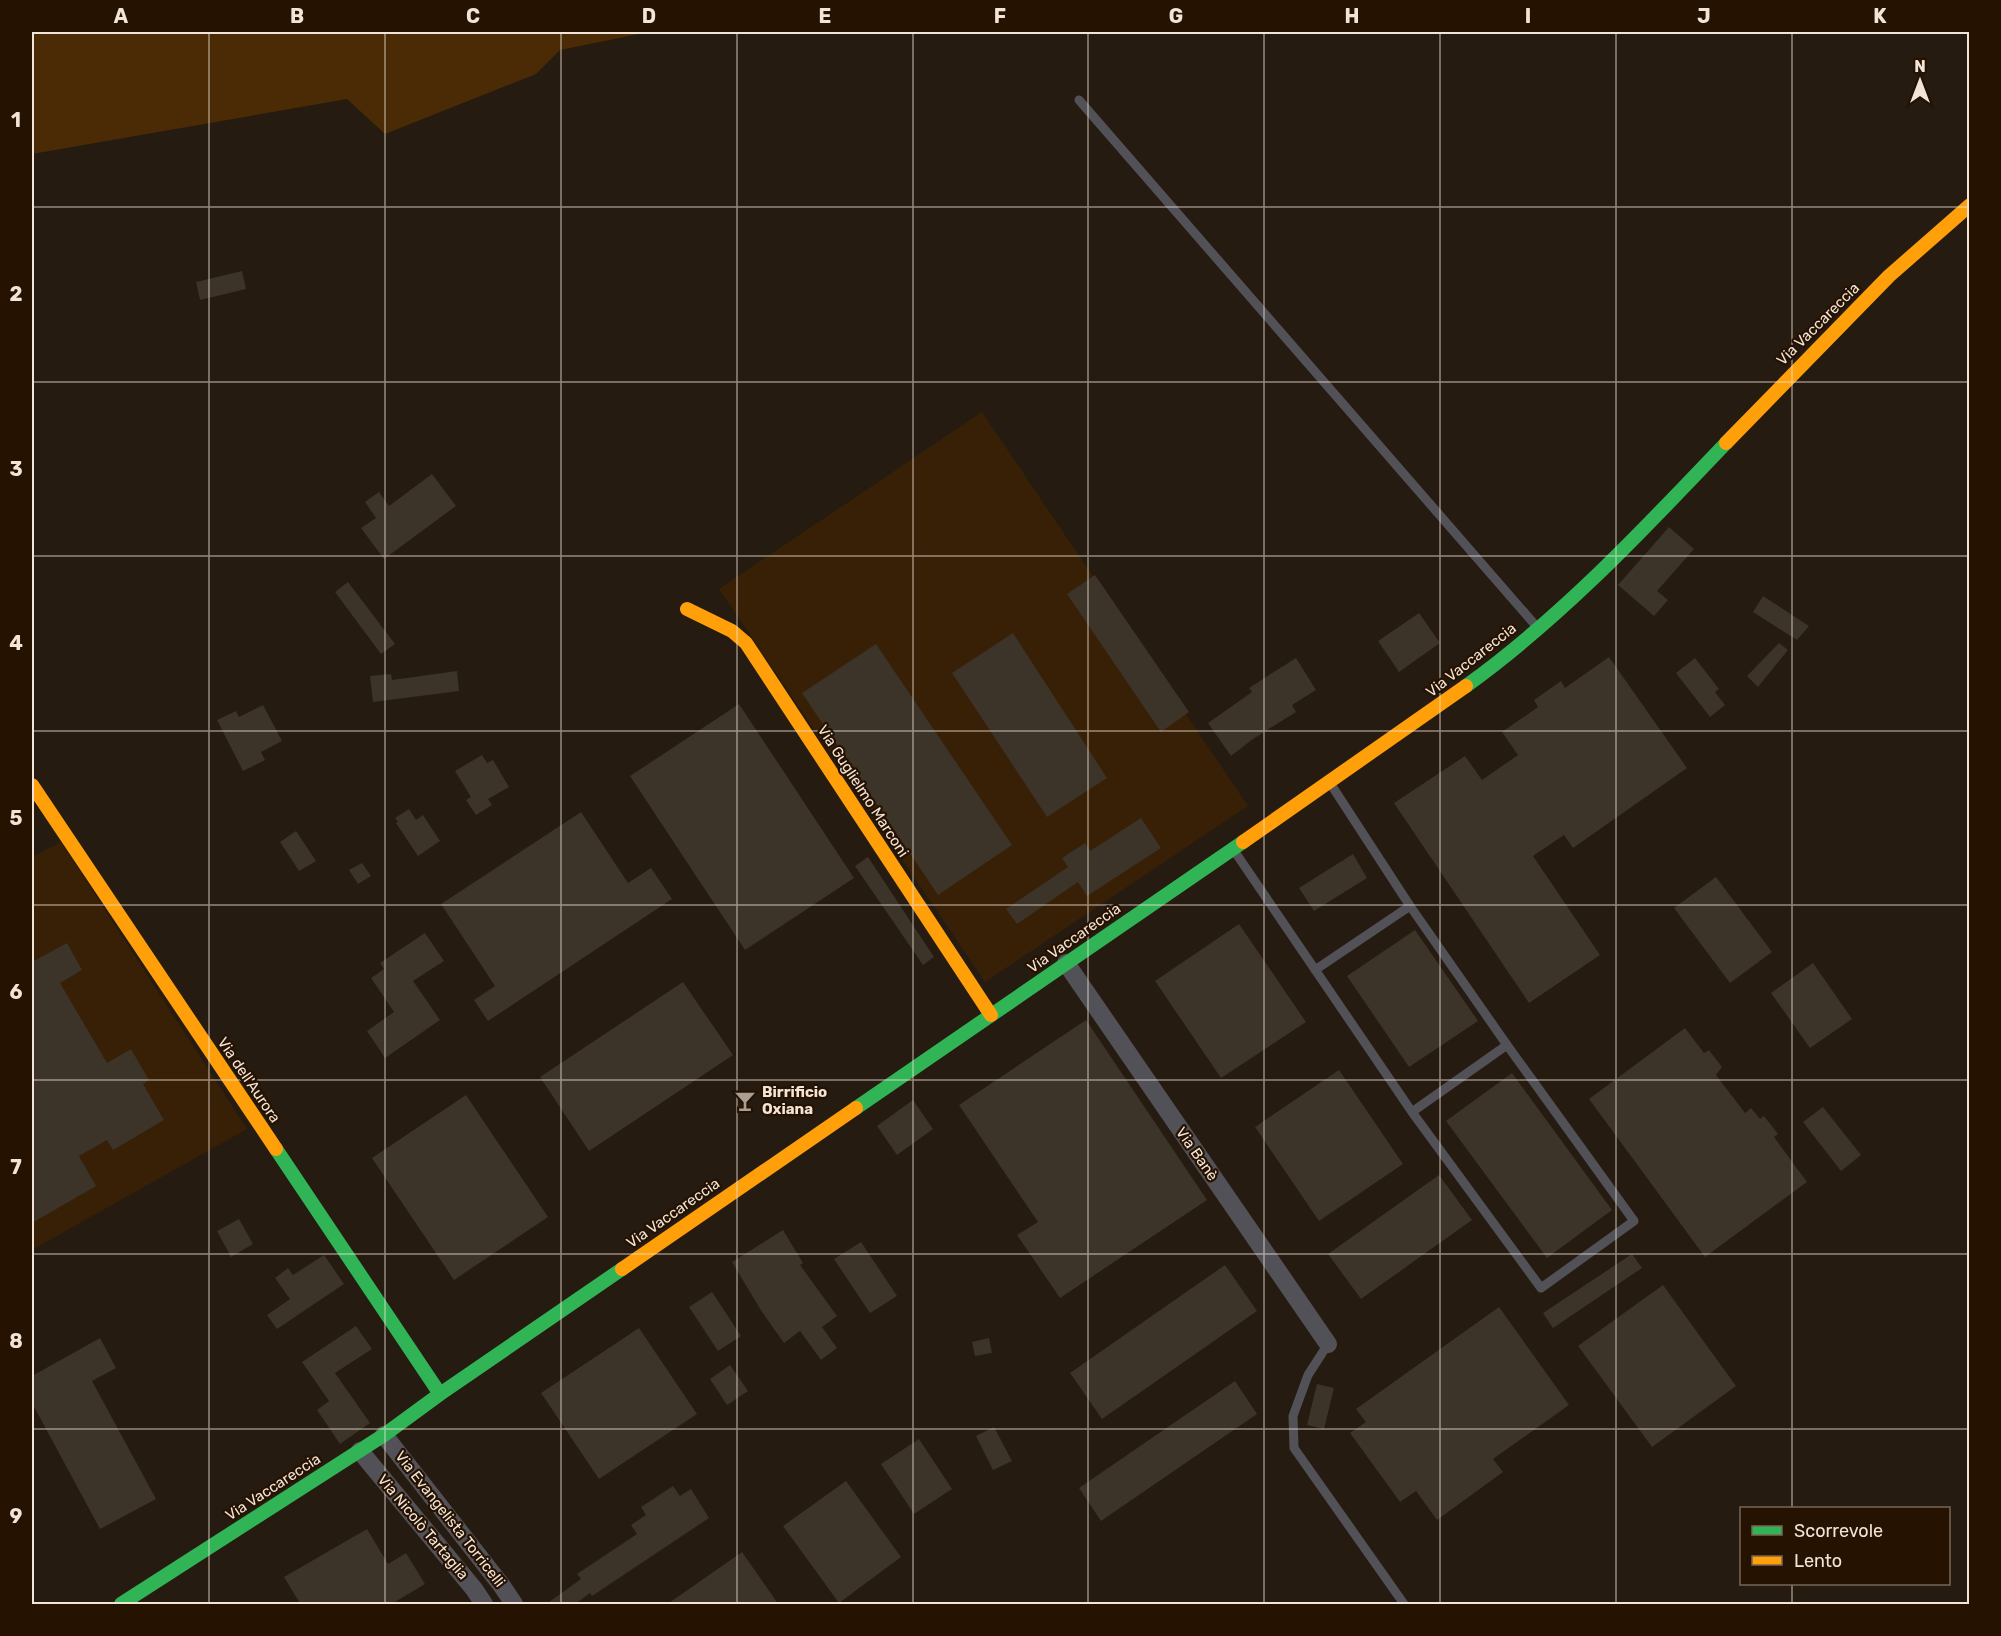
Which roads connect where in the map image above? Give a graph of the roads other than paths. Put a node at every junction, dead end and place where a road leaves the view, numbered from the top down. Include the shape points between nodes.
1 (1079, 100) dead end
2 (1970, 205) edge
3 (687, 609) dead end
4 (1538, 629) junction
5 (1329, 781) junction
6 (32, 785) edge
7 (1233, 849) junction
8 (1410, 906) junction
9 (1066, 963) junction
10 (1315, 970) junction
11 (991, 1015) junction
12 (1507, 1045) junction
13 (1412, 1112) junction
14 (1328, 1344) joint
15 (440, 1394) junction
16 (384, 1435) junction
17 (360, 1451) junction
18 (121, 1605) edge
19 (484, 1605) edge
20 (514, 1605) edge
21 (1404, 1605) edge

1 - 4 lane
2 - 4 street, Via Vaccareccia via 1882,284 1648,526
3 - 11 street, Via Guglielmo Marconi via 729,628 746,643
4 - 5 street, Via Vaccareccia via 1472,682
5 - 7 street, Via Vaccareccia
5 - 8 lane
6 - 15 street, Via dell'Aurora
7 - 9 street, Via Vaccareccia
7 - 10 lane
8 - 10 lane
8 - 12 lane
9 - 11 street, Via Vaccareccia
9 - 14 street, Via Banè
10 - 13 lane
11 - 15 street, Via Vaccareccia
12 - 13 lane
12 - 13 lane via 1634,1221 1540,1288
14 - 21 lane via 1308,1375 1293,1416 1294,1448
15 - 16 street, Via Vaccareccia
16 - 17 street, Via Vaccareccia
16 - 20 street, Via Evangelista Torricelli
17 - 18 street, Via Vaccareccia
17 - 19 street, Via Nicolò Tartaglia

